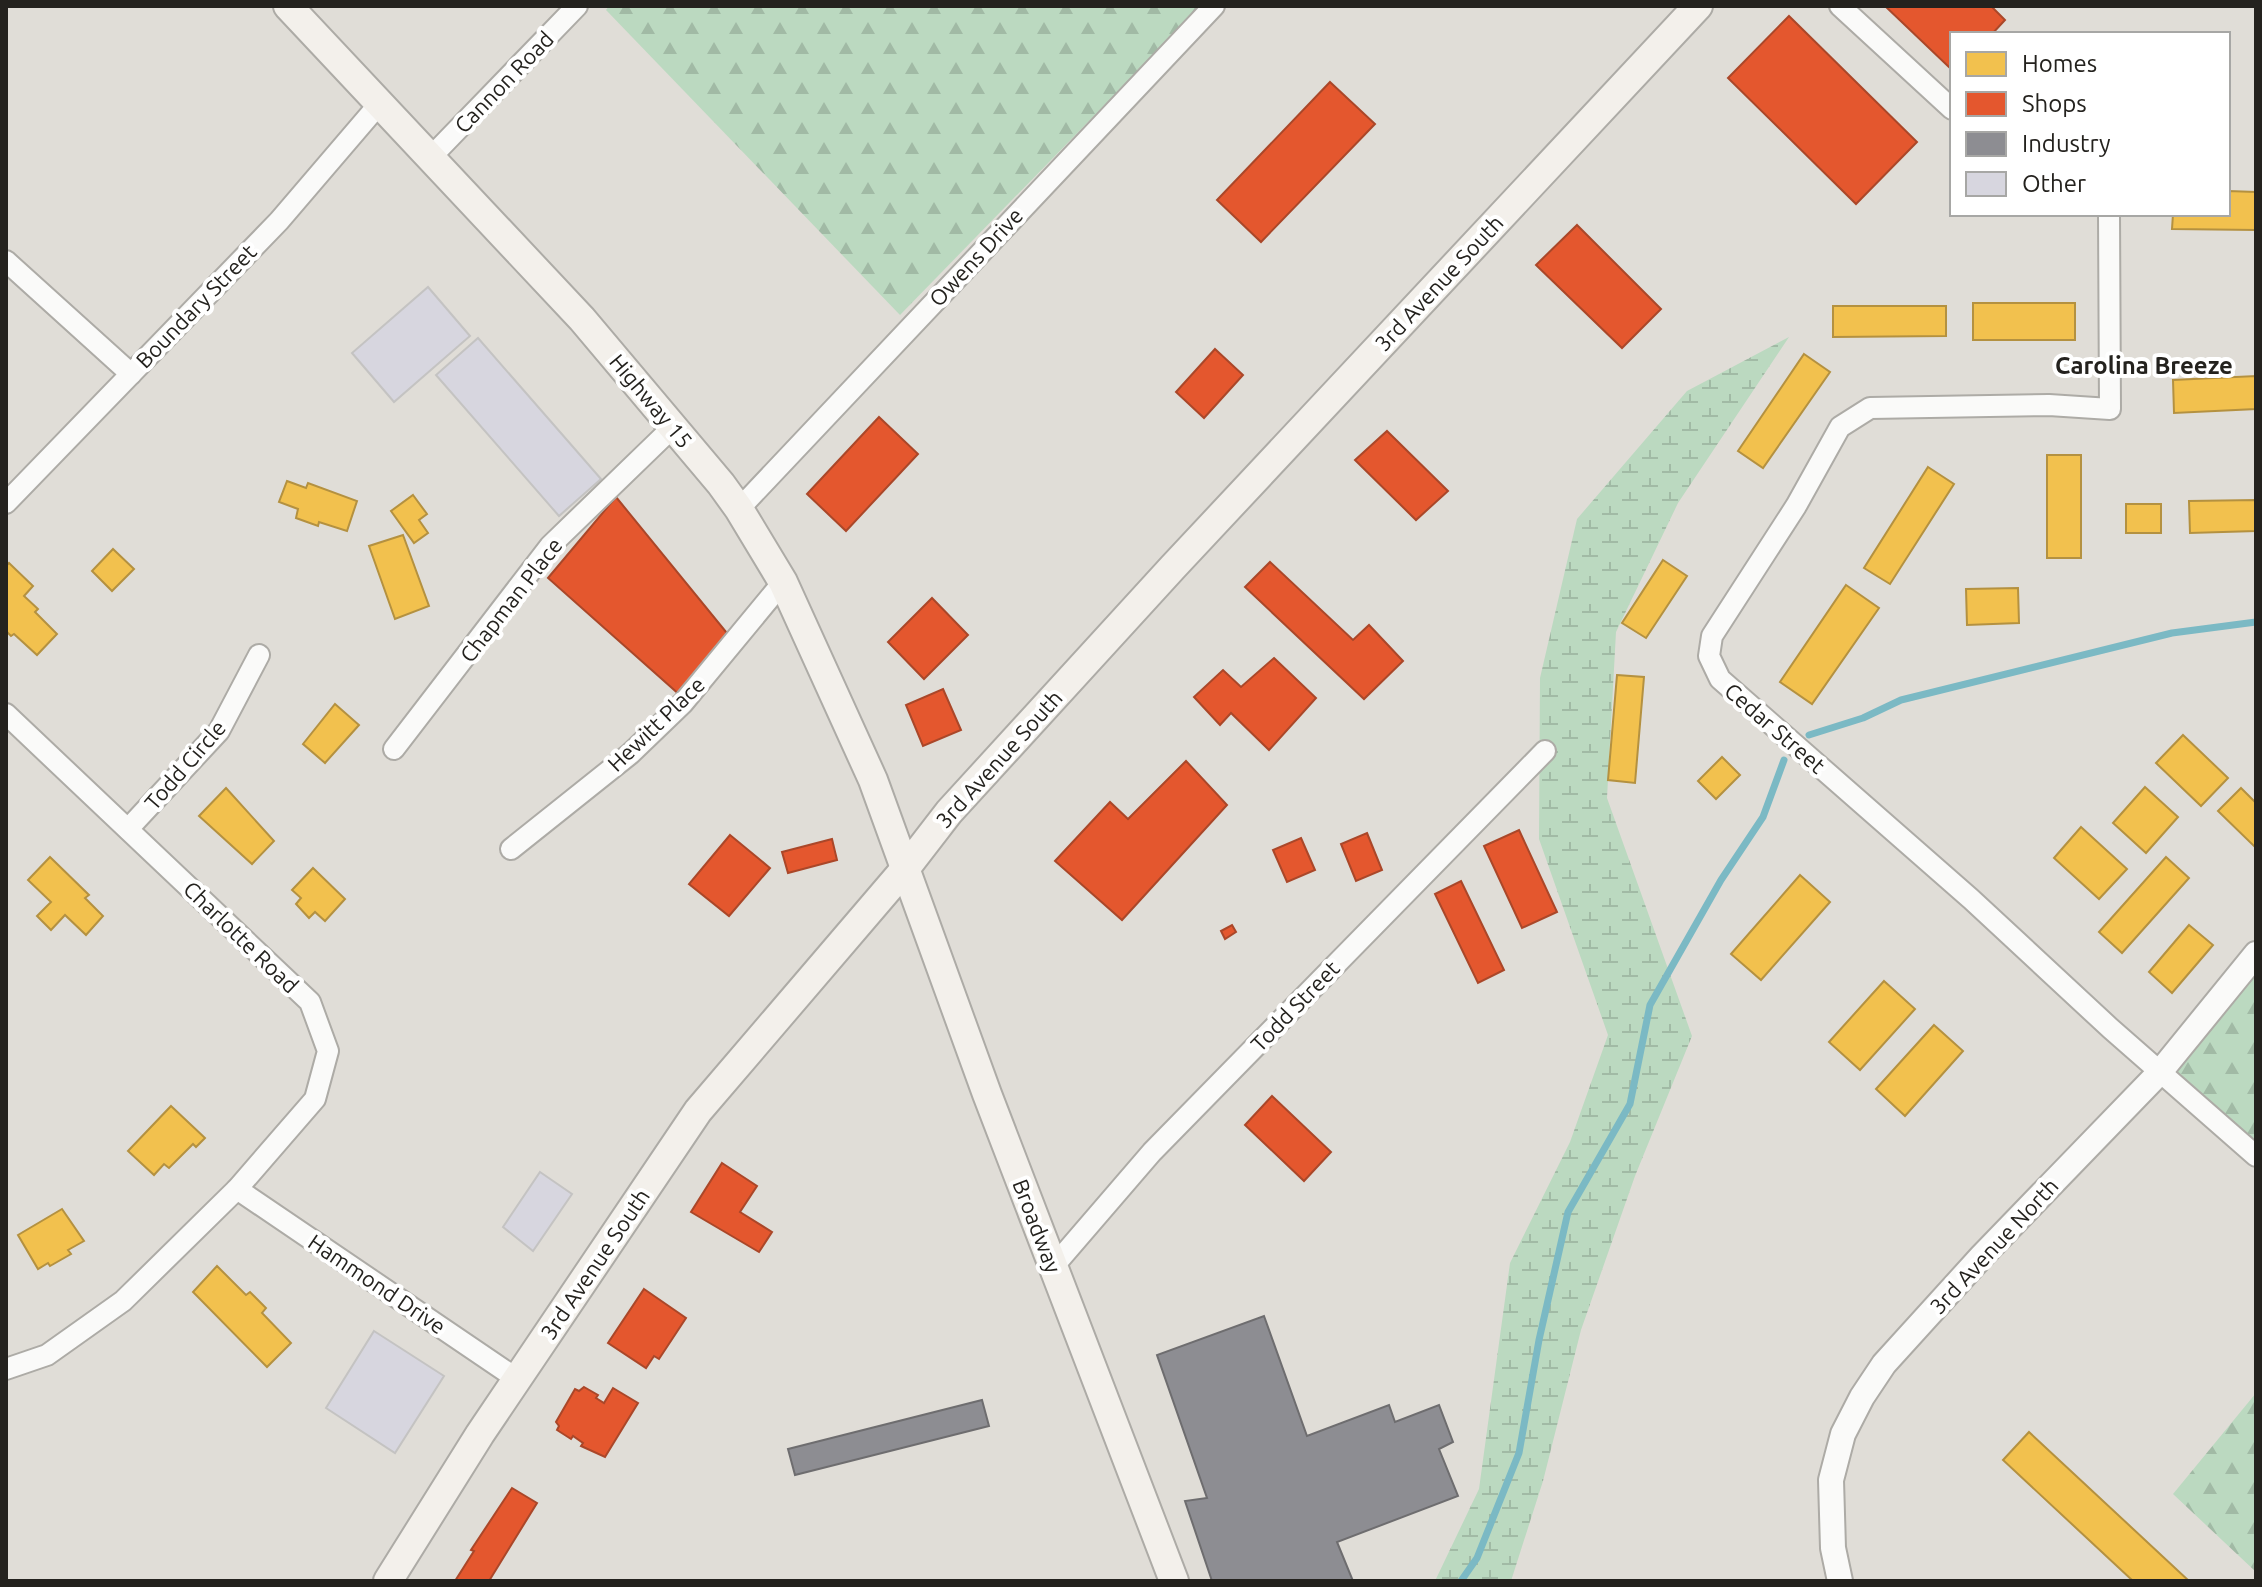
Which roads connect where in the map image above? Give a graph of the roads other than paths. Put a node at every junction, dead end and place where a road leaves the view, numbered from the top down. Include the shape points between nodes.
1 (288, 6) edge
2 (577, 6) edge
3 (1214, 6) edge
4 (1698, 6) edge
5 (1840, 6) edge
6 (380, 103) junction
7 (1950, 107) edge
8 (431, 157) junction
9 (2109, 216) edge
10 (10, 273) edge
11 (131, 374) junction
12 (673, 427) junction
13 (6, 503) edge
14 (739, 509) junction
15 (783, 582) junction
16 (259, 655) dead end
17 (6, 714) edge
18 (394, 749) dead end
19 (1545, 751) dead end
20 (128, 829) junction
21 (511, 849) dead end
22 (905, 869) junction
23 (2256, 954) edge
24 (2160, 1072) junction
25 (2256, 1156) edge
26 (237, 1189) junction
27 (1053, 1267) junction
28 (6, 1369) edge
29 (517, 1379) junction
30 (388, 1581) edge
31 (1174, 1581) edge
32 (1840, 1581) edge

1 - 6 main road, Highway 15
2 - 8 street, Cannon Road
3 - 14 street, Owens Drive
4 - 22 main road, 3rd Avenue South via 1173,567 949,812
5 - 7 street
6 - 8 main road, Highway 15
6 - 11 street, Boundary Street via 279,221
8 - 12 main road, Highway 15 via 582,319
9 - 24 street, Cedar Street via 2110,409 1870,408 1840,427 1712,636 1709,656 1720,679
10 - 11 street
11 - 13 street, Boundary Street
12 - 14 main road, Highway 15
12 - 18 street, Chapman Place via 550,546
14 - 15 main road, Highway 15
15 - 21 street, Hewitt Place via 683,703 630,754
15 - 22 main road, Highway 15 via 873,780
16 - 20 street, Todd Circle via 219,731
17 - 20 street, Charlotte Road
19 - 27 street, Todd Street via 1152,1152
20 - 26 street, Charlotte Road via 310,1002 328,1051 315,1099
22 - 27 main road, Broadway
22 - 29 main road, 3rd Avenue South via 698,1111
23 - 24 street, 3rd Avenue North
24 - 25 street, Cedar Street
24 - 32 street, 3rd Avenue North via 1982,1256 1884,1364 1862,1397 1843,1434 1831,1480 1833,1548
26 - 28 street, Charlotte Road via 123,1301 47,1355
26 - 29 street, Hammond Drive
27 - 31 main road, Broadway
29 - 30 main road, 3rd Avenue South

